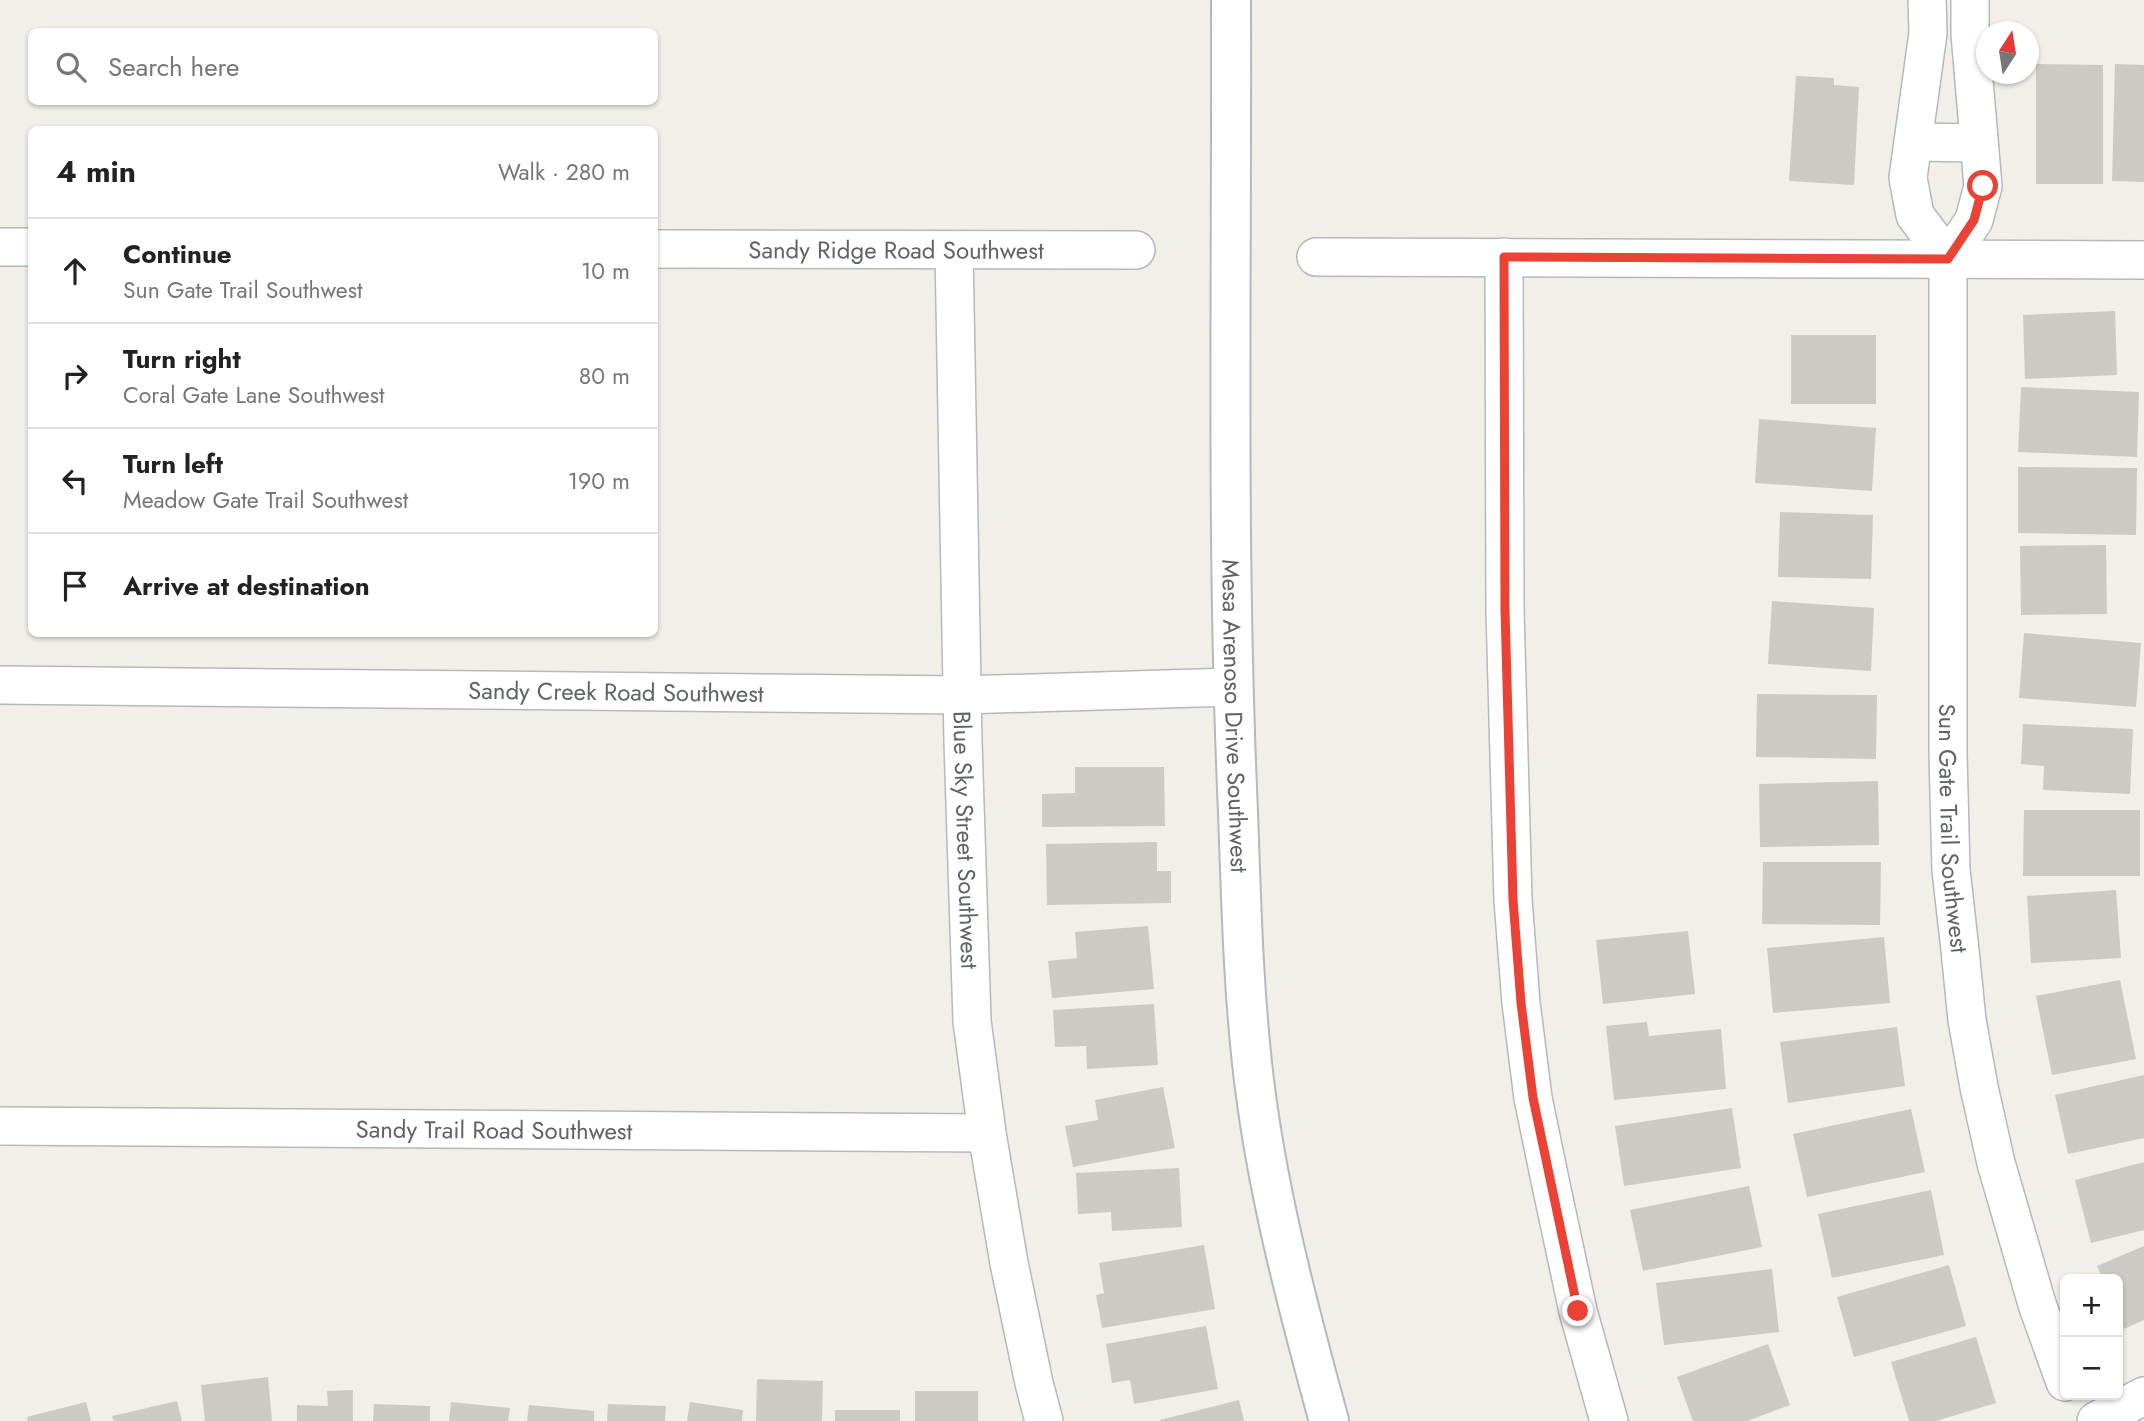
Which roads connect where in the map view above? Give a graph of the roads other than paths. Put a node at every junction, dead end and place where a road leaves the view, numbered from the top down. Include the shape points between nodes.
1 (1231, 0) edge
2 (1927, 0) edge
3 (1970, 0) edge
4 (1914, 142) junction
5 (1979, 143) junction
6 (0, 247) edge
7 (28, 247) edge
8 (658, 249) edge
9 (954, 250) junction
10 (1136, 250) dead end
11 (1316, 257) dead end
12 (1504, 257) junction
13 (1948, 259) junction
14 (2144, 260) edge
15 (0, 685) edge
16 (1232, 687) junction
17 (962, 695) junction
18 (0, 1126) edge
19 (988, 1133) junction
20 (2060, 1368) edge
21 (2144, 1396) edge
22 (2073, 1400) edge
23 (1044, 1421) edge
24 (1329, 1421) edge
25 (1609, 1421) edge
26 (2082, 1421) edge
27 (2096, 1421) edge

1 - 16 street, Mesa Arenoso Drive Southwest
2 - 4 street via 1928,33
3 - 5 street
4 - 5 street
4 - 13 street via 1908,178 1915,215
5 - 13 street via 1983,186 1974,220
6 - 7 street
8 - 9 street, Sandy Ridge Road Southwest
9 - 10 street, Sandy Ridge Road Southwest
9 - 17 street, Blue Sky Street Southwest
11 - 12 street
12 - 13 street
12 - 25 street via 1505,610 1513,900 1521,1003 1533,1098 1551,1185 1578,1311
13 - 14 street
13 - 20 street, Sun Gate Trail Southwest via 1951,870 1976,1073 1996,1163
15 - 17 street, Sandy Creek Road Southwest
16 - 17 street, Sandy Creek Road Southwest
16 - 24 street, Mesa Arenoso Drive Southwest via 1252,1064 1287,1257
17 - 19 street, Blue Sky Street Southwest via 972,1021
18 - 19 street, Sandy Trail Road Southwest
19 - 23 street, Blue Sky Street Southwest via 1009,1263
21 - 27 street
22 - 26 street

